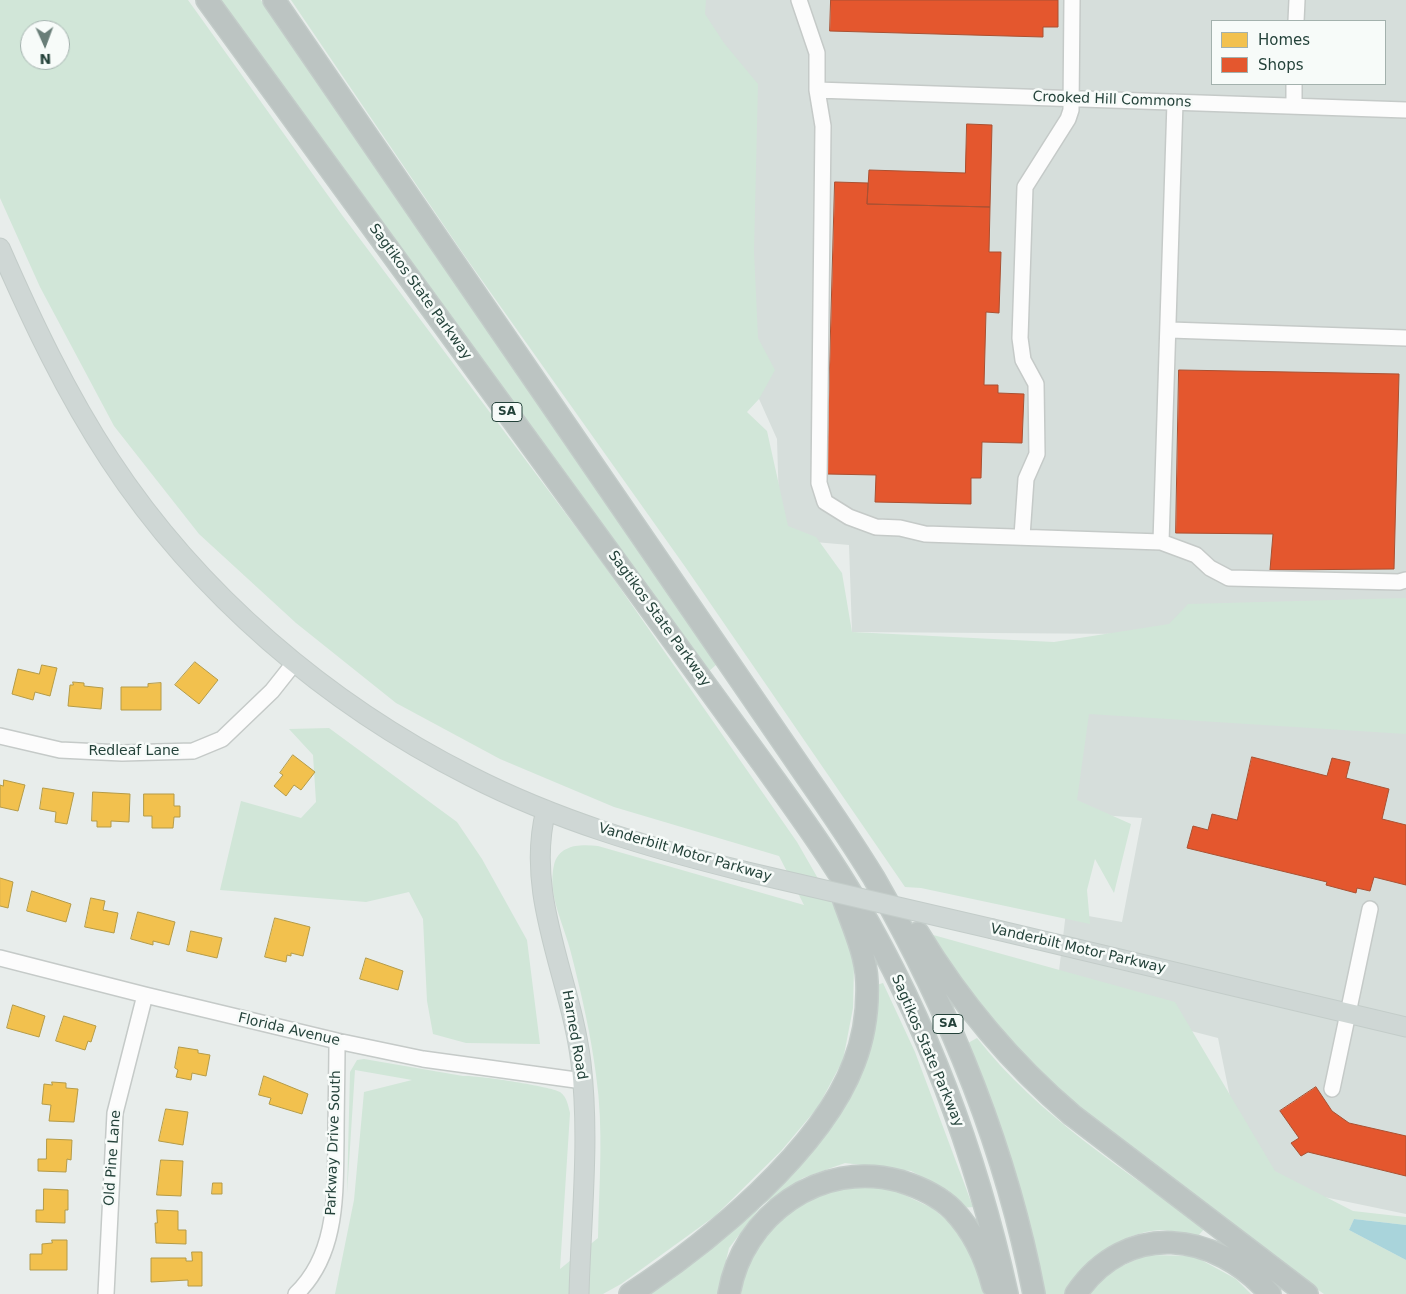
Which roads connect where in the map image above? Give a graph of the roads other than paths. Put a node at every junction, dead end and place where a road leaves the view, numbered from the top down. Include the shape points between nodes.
1 (195, 0) edge
2 (207, 0) edge
3 (274, 0) edge
4 (799, 0) edge
5 (1072, 0) edge
6 (1297, 0) edge
7 (1296, 20) edge
8 (250, 60) junction
9 (1294, 85) edge
10 (817, 90) junction
11 (1071, 98) junction
12 (1175, 102) junction
13 (1294, 106) junction
14 (1406, 110) edge
15 (0, 248) edge
16 (1170, 330) junction
17 (1406, 338) edge
18 (1022, 536) junction
19 (1162, 542) junction
20 (1406, 580) edge
21 (295, 662) junction
22 (0, 736) edge
23 (807, 777) junction
24 (546, 810) junction
25 (828, 856) junction
26 (1370, 909) dead end
27 (0, 958) edge
28 (145, 995) junction
29 (1348, 1014) junction
30 (1406, 1027) edge
31 (337, 1041) junction
32 (583, 1081) junction
33 (1332, 1089) dead end
34 (106, 1294) edge
35 (296, 1294) edge
36 (579, 1294) edge
37 (630, 1294) edge
38 (729, 1294) edge
39 (995, 1294) edge
40 (1007, 1294) edge
41 (1034, 1294) edge
42 (1076, 1294) edge
43 (1270, 1294) edge
44 (1307, 1294) edge

1 - 8 highway
2 - 8 highway, Sagtikos State Parkway / SA
3 - 23 highway, Sagtikos State Parkway / SA
4 - 10 street via 817,52
5 - 11 street
6 - 7 street
8 - 25 highway, Sagtikos State Parkway / SA
9 - 13 street
10 - 11 street, Crooked Hill Commons
10 - 18 street via 823,126 819,483 825,502 849,517 876,527 925,534
11 - 12 street, Crooked Hill Commons
11 - 18 street via 1068,119 1025,188 1020,338 1022,360 1036,384 1037,454 1026,479
12 - 13 street, Crooked Hill Commons
12 - 16 street
13 - 14 street, Crooked Hill Commons
15 - 21 main road, Vanderbilt Motor Parkway via 61,378 130,488 202,576
16 - 17 street
16 - 19 street
18 - 19 street
19 - 20 street via 1196,554 1210,568 1229,578
21 - 22 street, Redleaf Lane via 272,691 222,738 193,751 122,753 60,750
21 - 24 main road, Vanderbilt Motor Parkway via 345,700 417,747 472,777
23 - 41 highway, Sagtikos State Parkway / SA via 873,877 947,1022 1002,1168
23 - 44 highway via 861,836 943,972 980,1022 1025,1073 1072,1115
24 - 29 main road, Vanderbilt Motor Parkway, bridge via 656,848 743,871
24 - 32 main road, Harned Road via 540,850 542,892 572,1013
25 - 37 highway via 865,963 867,980 864,1029 847,1080 815,1130 751,1199 704,1241
25 - 40 highway, Sagtikos State Parkway / SA via 882,947 935,1061 975,1173
26 - 29 street
27 - 28 street, Florida Avenue
28 - 31 street, Florida Avenue
28 - 34 street, Old Pine Lane via 115,1113
29 - 30 main road, Vanderbilt Motor Parkway
29 - 33 street
31 - 32 street, Florida Avenue via 423,1059
31 - 35 street, Parkway Drive South via 334,1212 325,1248 307,1283
32 - 36 main road, Harned Road
38 - 39 highway via 745,1247 771,1212 817,1185 871,1176 924,1190 952,1209 980,1248
42 - 43 highway via 1111,1258 1135,1247 1162,1242 1190,1244 1213,1252 1236,1265

